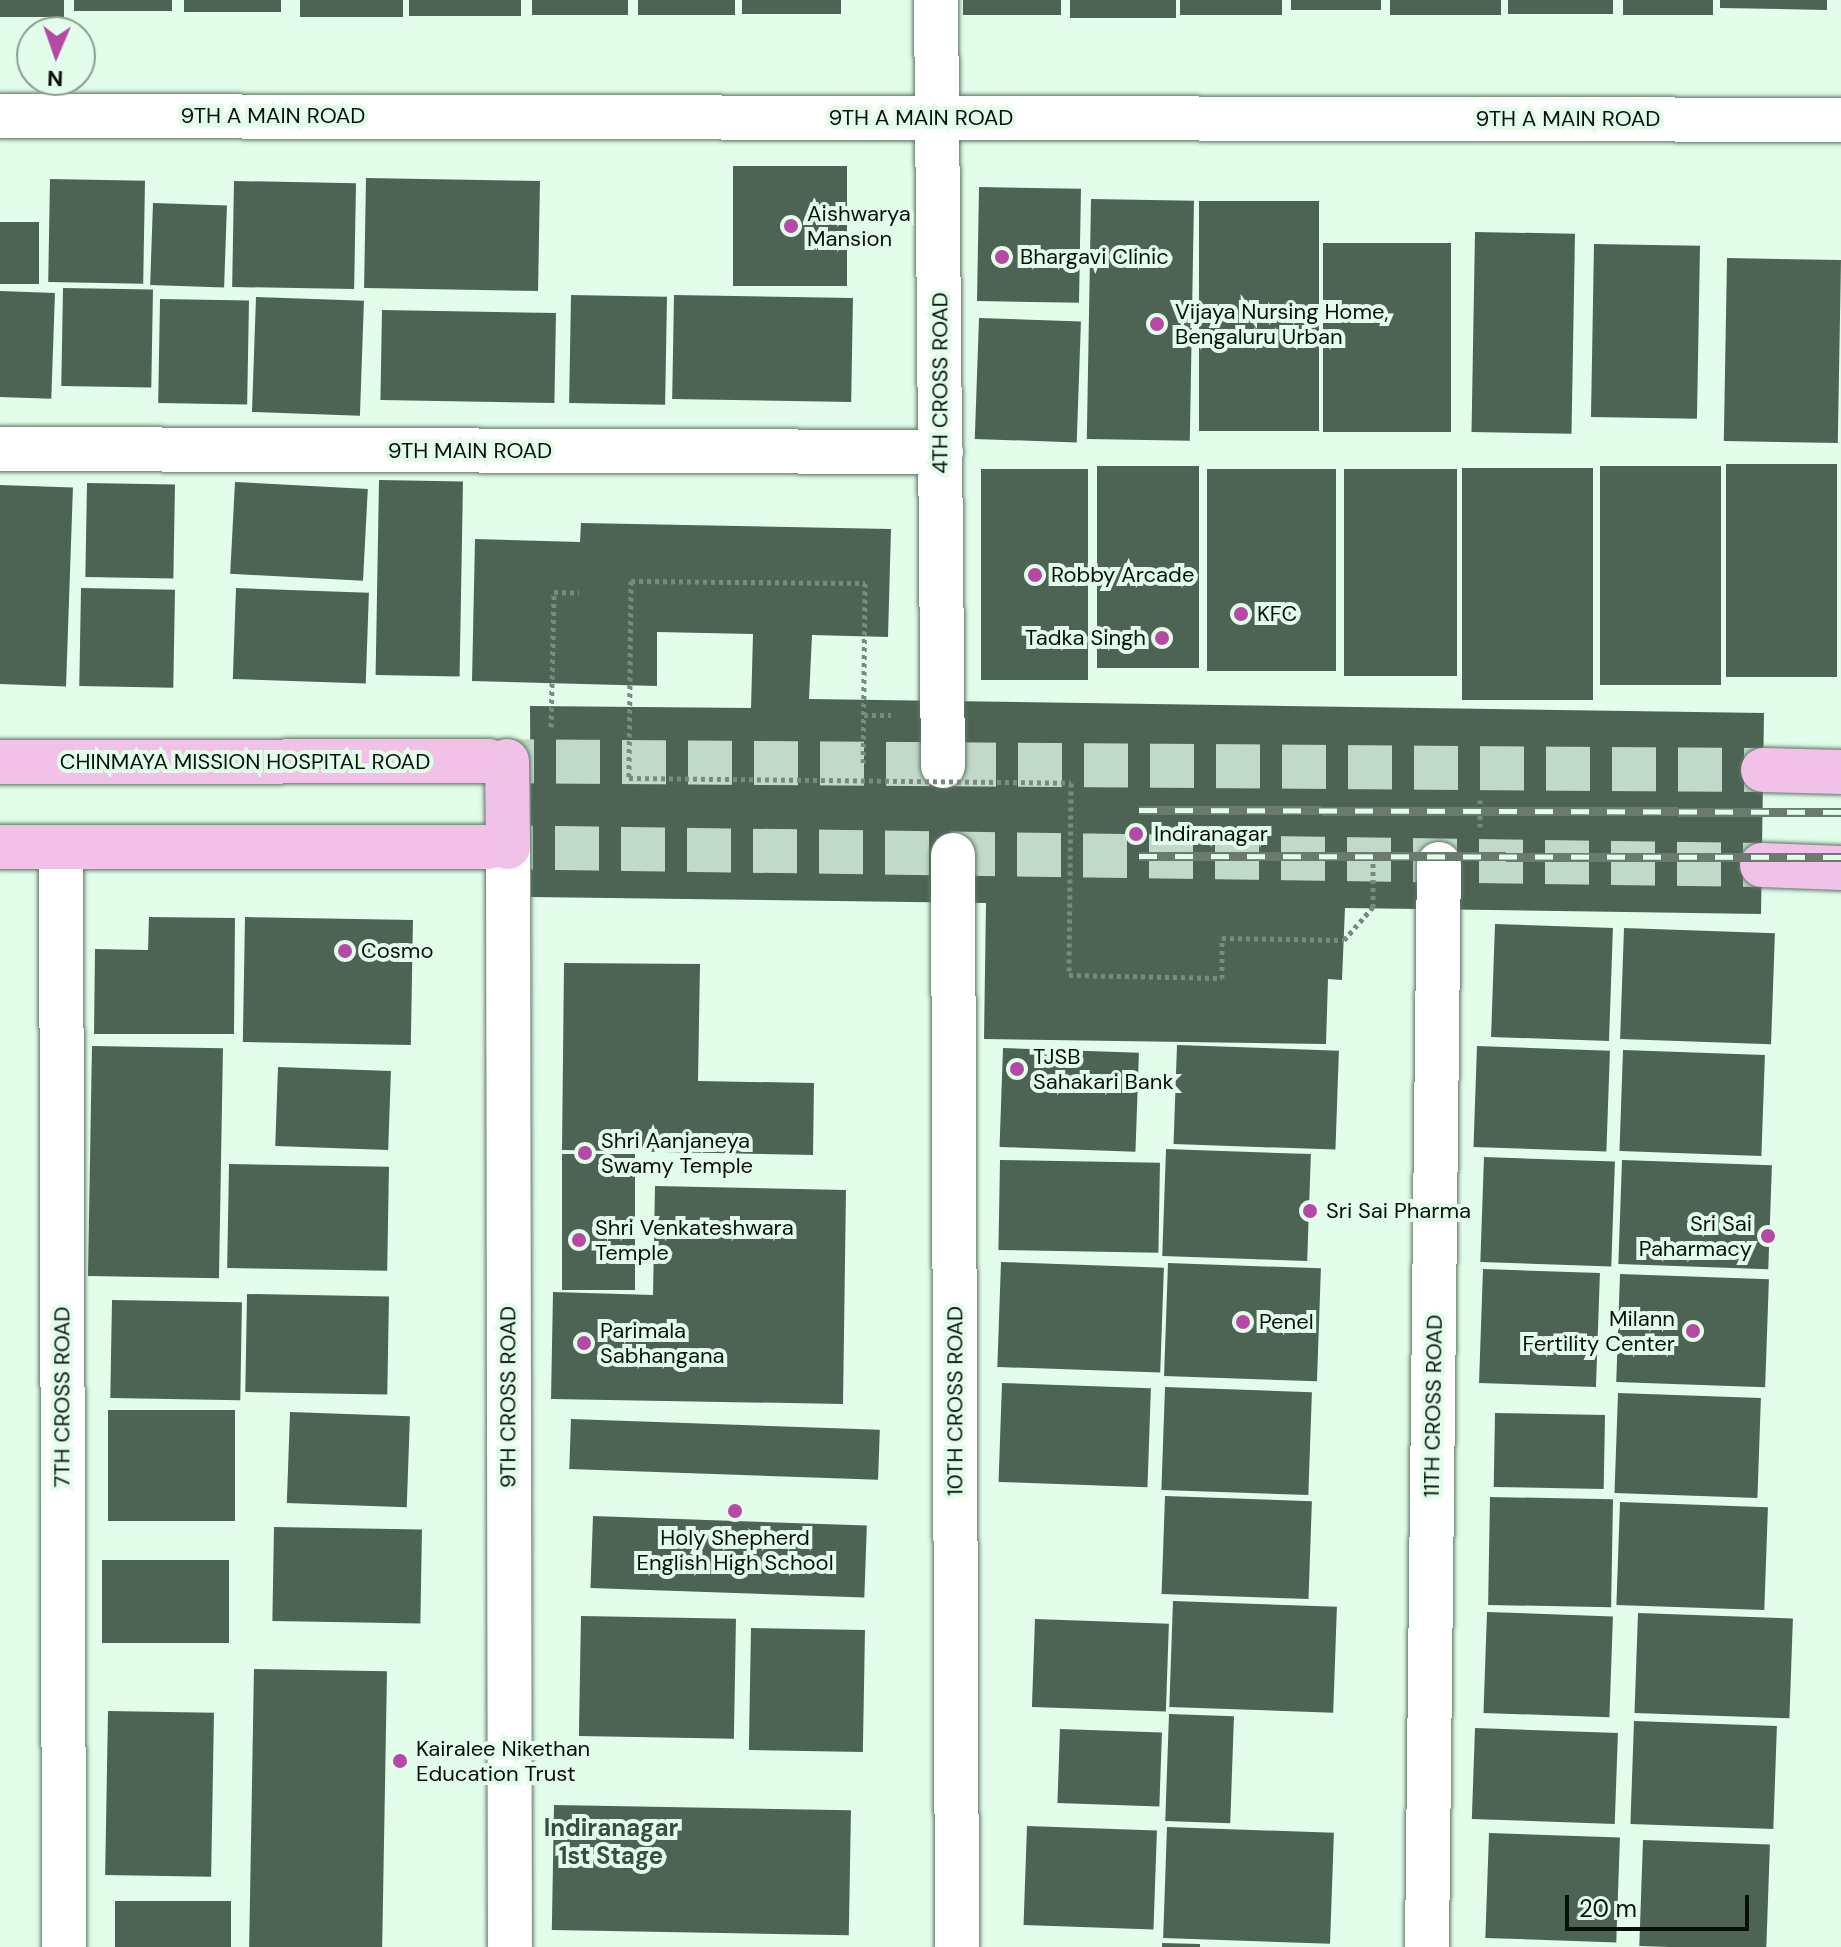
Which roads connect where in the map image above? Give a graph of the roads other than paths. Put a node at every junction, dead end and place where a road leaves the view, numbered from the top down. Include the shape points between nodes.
1 (936, 0) edge
2 (0, 116) edge
3 (937, 118) junction
4 (1841, 120) edge
5 (0, 449) edge
6 (941, 452) junction
7 (0, 762) edge
8 (943, 766) dead end
9 (1763, 770) tunnel mouth
10 (1841, 772) edge
11 (0, 847) edge
12 (61, 847) junction
13 (498, 847) junction
14 (953, 855) dead end
15 (1439, 864) dead end
16 (1762, 865) tunnel mouth
17 (1841, 868) edge
18 (64, 1947) edge
19 (510, 1947) edge
20 (957, 1947) edge
21 (1427, 1947) edge

1 - 3 street, 4TH CROSS ROAD
2 - 3 street, 9TH A MAIN ROAD
3 - 4 street, 9TH A MAIN ROAD
3 - 6 street, 4TH CROSS ROAD
5 - 6 street, 9TH MAIN ROAD
6 - 8 street, 4TH CROSS ROAD
7 - 13 main road, CHINMAYA MISSION HOSPITAL ROAD via 498,761
9 - 10 main road
11 - 12 main road
12 - 13 main road
12 - 18 street, 7TH CROSS ROAD
13 - 19 street, 9TH CROSS ROAD
14 - 20 street, 10TH CROSS ROAD
15 - 21 street, 11TH CROSS ROAD
16 - 17 main road

